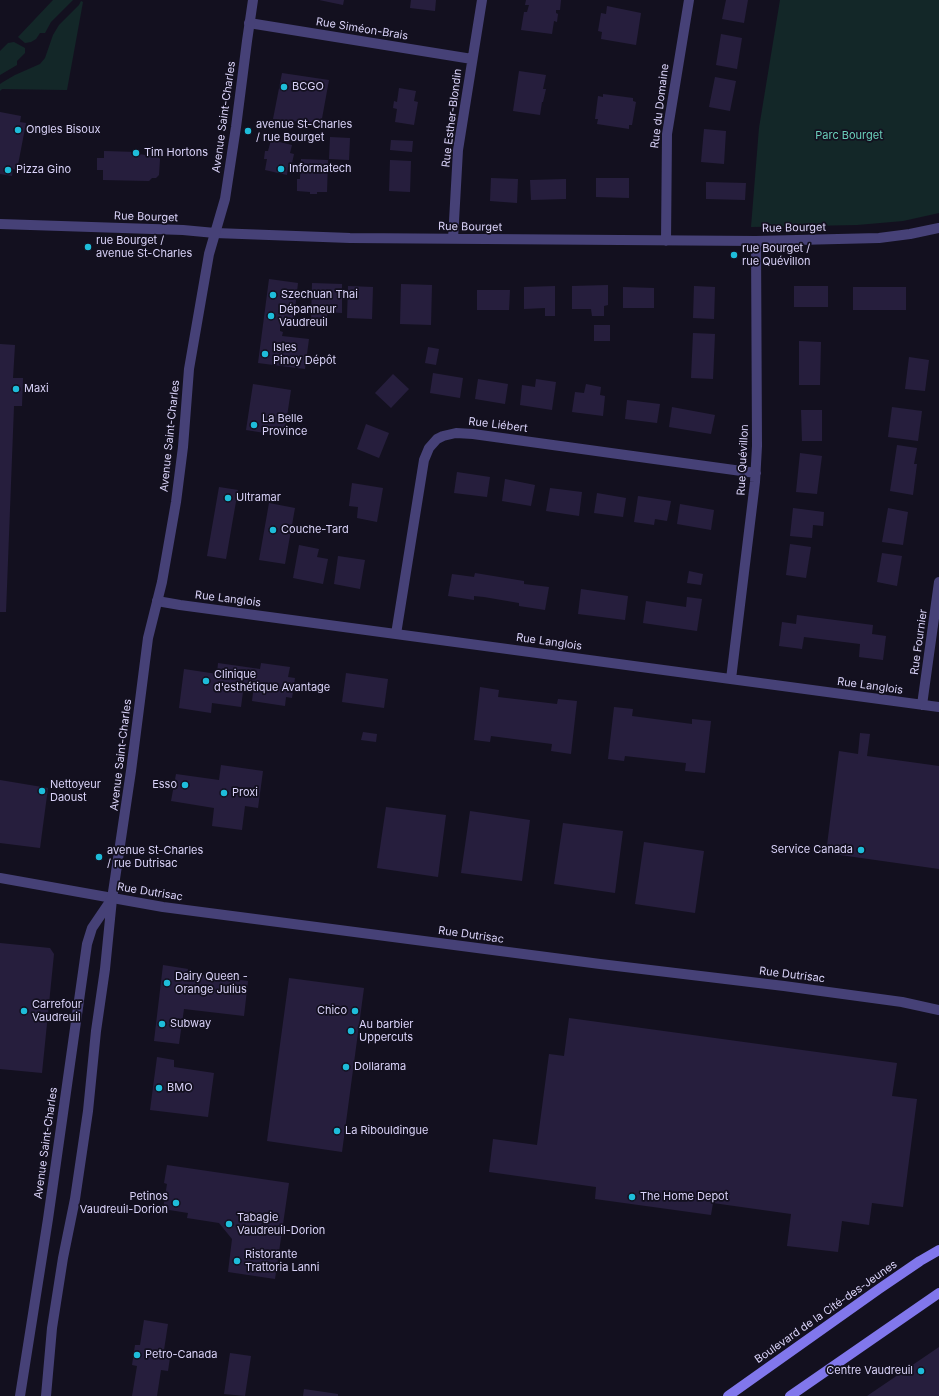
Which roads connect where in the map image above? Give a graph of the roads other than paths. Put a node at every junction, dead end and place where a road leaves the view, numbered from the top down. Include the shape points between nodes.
1 (253, 0) edge
2 (482, 0) edge
3 (689, 0) edge
4 (249, 23) junction
5 (472, 59) junction
6 (0, 224) edge
7 (939, 228) edge
8 (215, 233) junction
9 (453, 239) junction
10 (666, 241) junction
11 (756, 241) junction
12 (756, 473) junction
13 (939, 582) edge
14 (157, 601) junction
15 (396, 634) junction
16 (731, 679) junction
17 (922, 705) junction
18 (939, 707) edge
19 (0, 878) edge
20 (112, 899) junction
21 (939, 1010) edge
22 (939, 1250) edge
23 (939, 1293) edge
24 (20, 1396) edge
25 (46, 1396) edge
26 (728, 1396) edge
27 (790, 1396) edge

1 - 4 street, Avenue Saint-Charles
2 - 5 street, Rue Esther-Blondin
3 - 10 street, Rue du Domaine via 667,134
4 - 5 street, Rue Siméon-Brais
4 - 8 street, Avenue Saint-Charles via 225,199
5 - 9 street, Rue Esther-Blondin via 458,150
6 - 8 street, Rue Bourget
7 - 11 street, Rue Bourget via 879,238
8 - 9 street, Rue Bourget
8 - 14 street, Avenue Saint-Charles via 207,261 187,382 182,454
9 - 10 street, Rue Bourget
10 - 11 street, Rue Bourget
11 - 12 street, Rue Quévillon
12 - 15 street, Rue Liébert via 473,434 456,433 443,436 429,448 424,460
12 - 16 street, Rue Quévillon
13 - 17 street, Rue Fournier
14 - 15 street, Rue Langlois
14 - 20 street, Avenue Saint-Charles via 148,638
15 - 16 street, Rue Langlois
16 - 17 street, Rue Langlois
17 - 18 street, Rue Langlois
19 - 20 street, Rue Dutrisac
20 - 21 street, Rue Dutrisac via 859,996
20 - 24 street, Avenue Saint-Charles via 92,928 87,944
20 - 25 street, Avenue Saint-Charles via 88,1111 52,1328
22 - 26 main road, Boulevard de la Cité-des-Jeunes via 867,1297
23 - 27 main road

